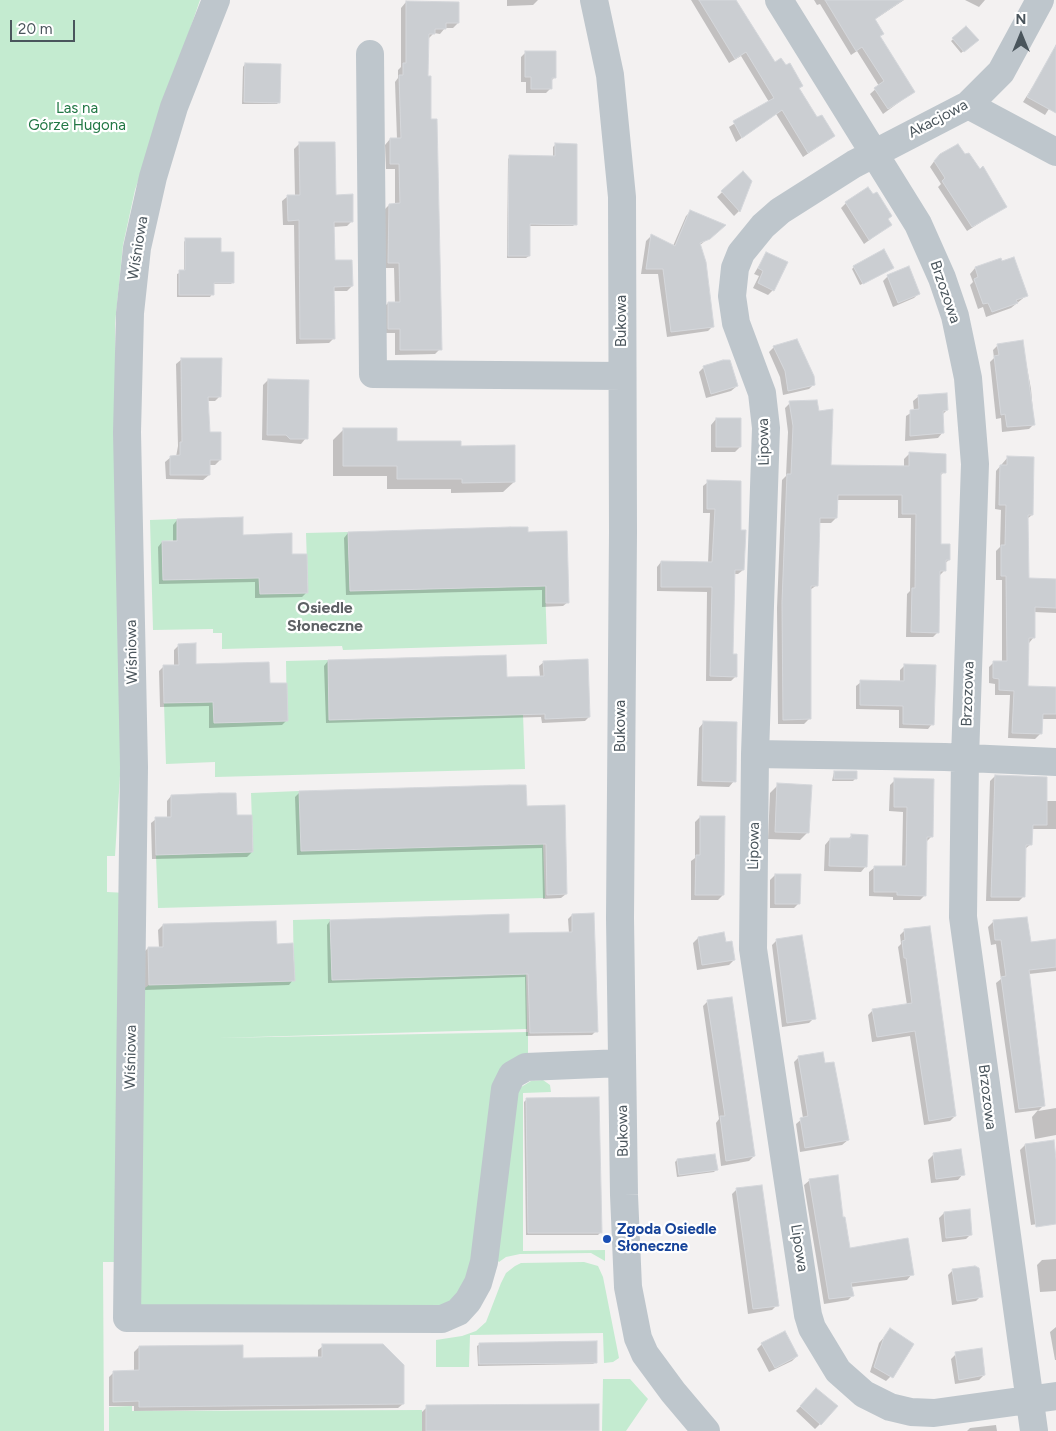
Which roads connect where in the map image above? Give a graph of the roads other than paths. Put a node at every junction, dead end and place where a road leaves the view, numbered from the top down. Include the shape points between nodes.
1 (216, 0) edge
2 (594, 0) edge
3 (779, 0) edge
4 (1040, 0) edge
5 (370, 54) dead end
6 (968, 105) junction
7 (874, 152) junction
8 (1056, 152) edge
9 (622, 376) junction
10 (755, 754) junction
11 (966, 758) junction
12 (1056, 762) edge
13 (622, 1063) junction
14 (1056, 1396) edge
15 (1029, 1400) junction
16 (706, 1431) edge
17 (1034, 1431) edge

1 - 13 street, Wiśniowa via 165,136 140,233 132,291 128,353 134,767 127,1318 442,1318 458,1312 478,1283 484,1262 505,1089 512,1075 526,1067
2 - 9 street, Bukowa via 610,75 622,197
3 - 7 street, Brzozowa
4 - 6 street, Akacjowa via 1001,72
5 - 9 street via 373,374
6 - 7 street, Akacjowa
6 - 8 street
7 - 10 street, Lipowa via 780,211 750,240 735,268 733,309 762,393 766,428
7 - 11 street, Brzozowa via 930,249 955,316 968,378 975,464
9 - 13 street, Bukowa
10 - 11 street
10 - 15 street, Lipowa via 753,949 812,1328 838,1371 864,1394 890,1408 934,1413
11 - 12 street
11 - 15 street, Brzozowa via 963,917
13 - 16 street, Bukowa via 625,1244 638,1338 645,1354
14 - 15 street, Lipowa
15 - 17 street, Brzozowa

